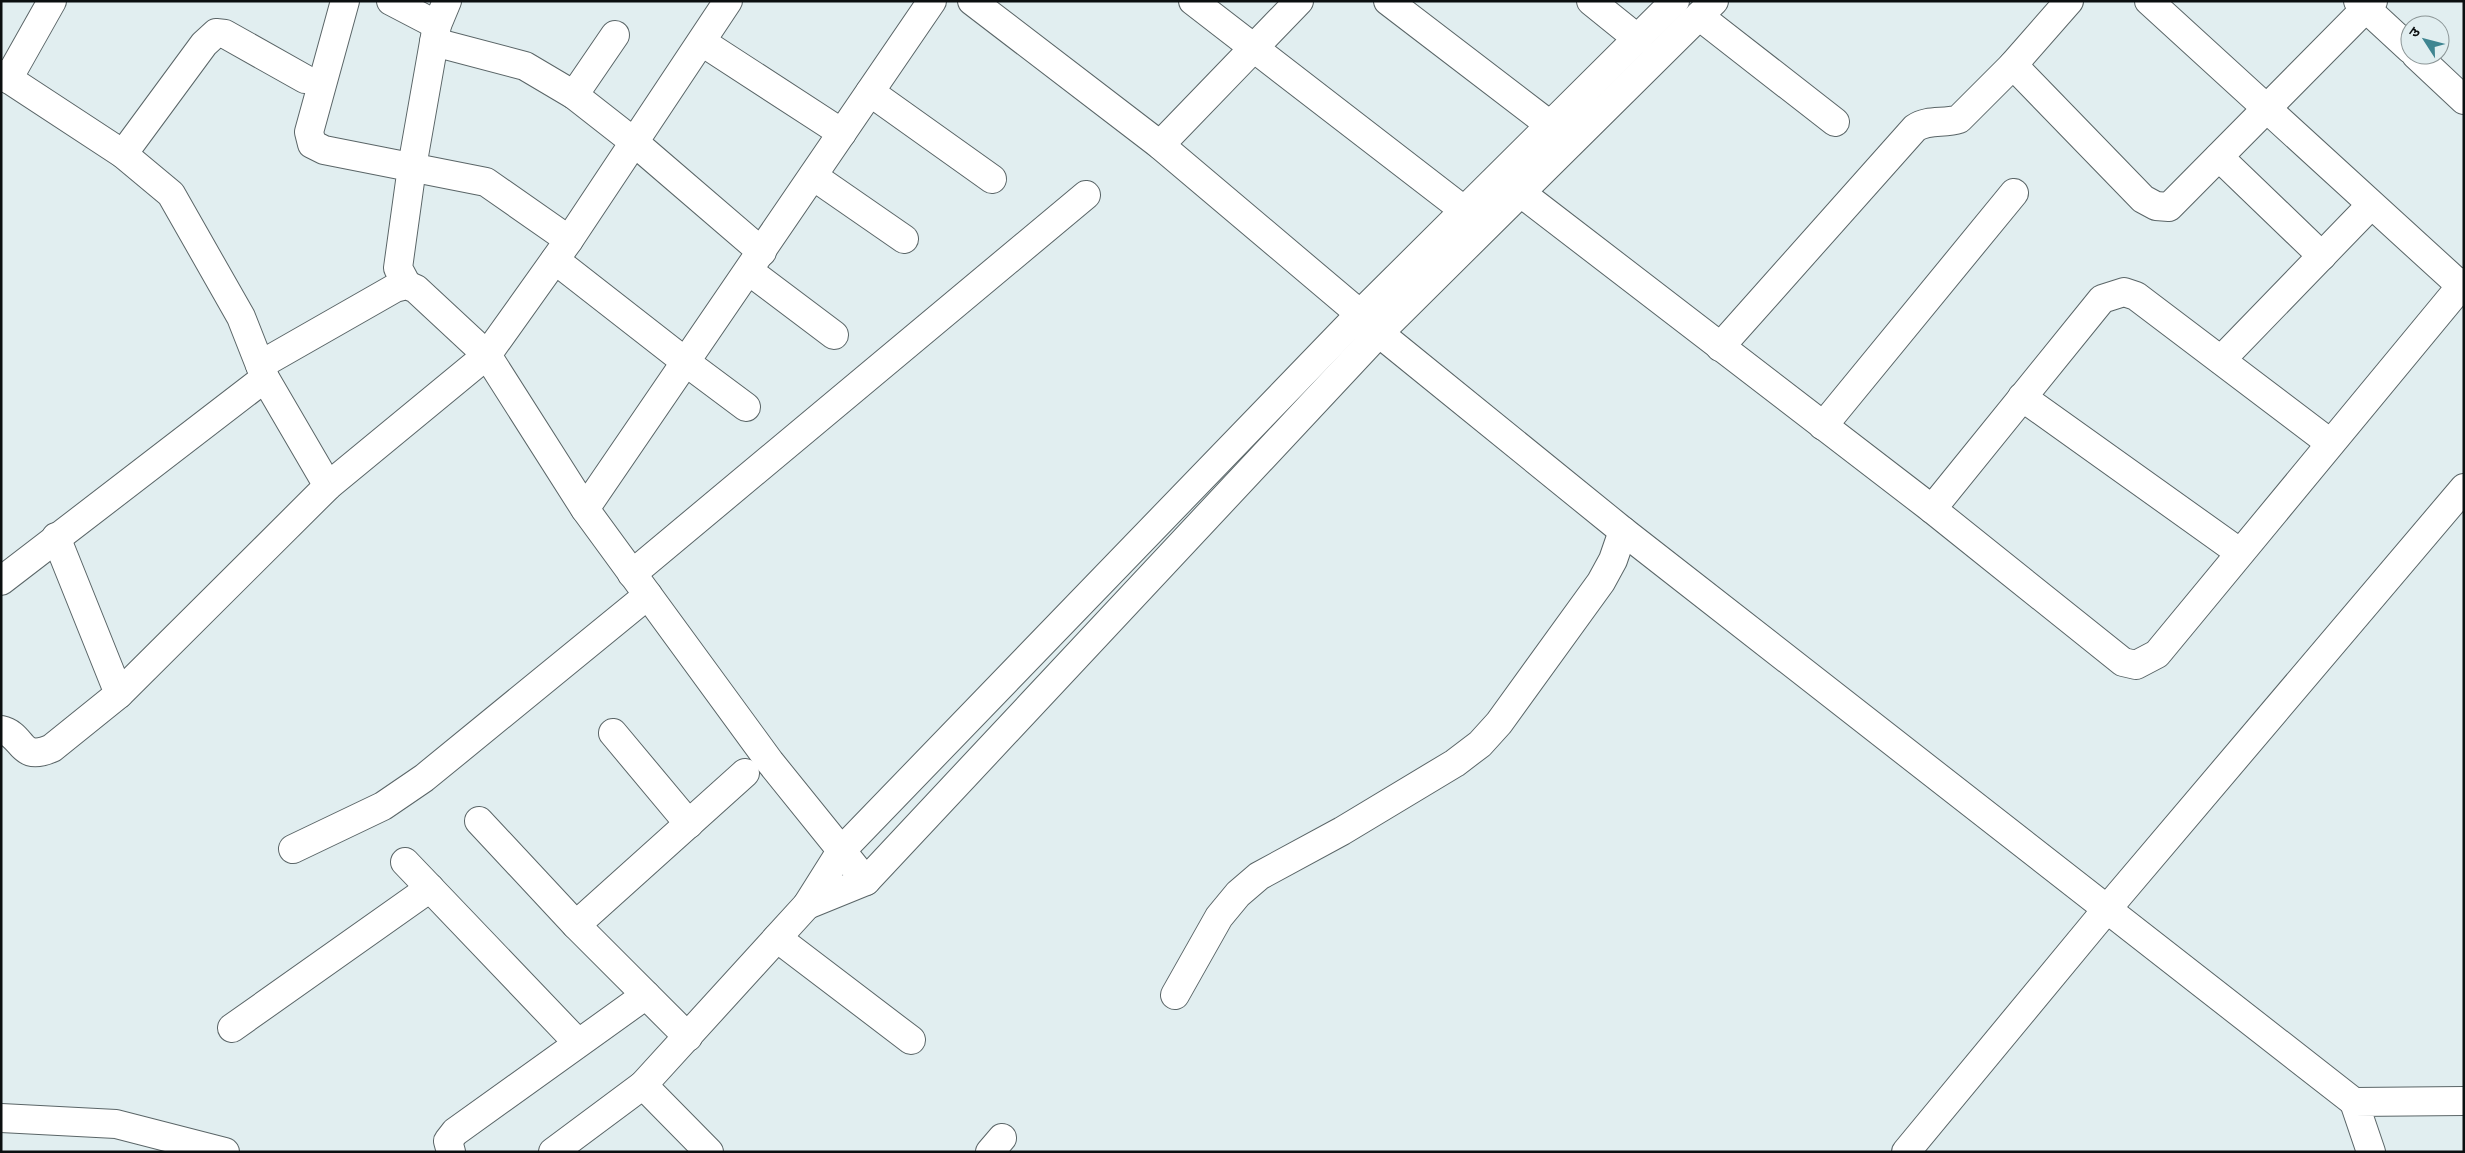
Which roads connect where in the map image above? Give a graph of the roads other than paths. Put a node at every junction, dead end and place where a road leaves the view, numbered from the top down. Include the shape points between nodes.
1 (52, 1) edge
2 (344, 1) edge
3 (392, 1) edge
4 (728, 1) edge
5 (932, 1) edge
6 (972, 1) edge
7 (1193, 1) edge
8 (1299, 1) edge
9 (1388, 1) edge
10 (1590, 1) edge
11 (1675, 1) edge
12 (2069, 1) edge
13 (2149, 1) edge
14 (2366, 3) edge
15 (1707, 9) edge
16 (439, 23) edge
17 (615, 35) dead end
18 (1638, 39) junction
19 (2400, 39) edge
20 (702, 42) junction
21 (1254, 48) junction
22 (2012, 64) junction
23 (2427, 65) edge
24 (4, 76) edge
25 (305, 79) dead end
26 (870, 92) junction
27 (574, 95) junction
28 (2464, 100) edge
29 (2265, 109) junction
30 (1835, 122) dead end
31 (1550, 125) junction
32 (842, 133) junction
33 (634, 142) junction
34 (1160, 145) junction
35 (123, 154) junction
36 (2219, 157) junction
37 (412, 167) junction
38 (813, 176) junction
39 (992, 179) dead end
40 (1521, 193) junction
41 (2014, 193) dead end
42 (1086, 196) dead end
43 (2371, 205) junction
44 (1465, 211) junction
45 (904, 239) dead end
46 (562, 250) junction
47 (2322, 256) junction
48 (755, 262) junction
49 (2462, 284) edge
50 (407, 285) junction
51 (1360, 314) junction
52 (1379, 333) junction
53 (834, 335) dead end
54 (1720, 347) junction
55 (487, 355) junction
56 (2221, 360) junction
57 (686, 363) junction
58 (263, 371) junction
59 (2022, 397) junction
60 (746, 407) dead end
61 (1823, 426) junction
62 (2330, 443) junction
63 (328, 486) junction
64 (2464, 488) edge
65 (585, 509) junction
66 (1932, 509) junction
67 (1623, 531) junction
68 (56, 537) junction
69 (2239, 552) junction
70 (632, 574) junction
71 (1, 581) edge
72 (648, 596) junction
73 (119, 694) junction
74 (1, 730) edge
75 (613, 733) dead end
76 (745, 774) dead end
77 (480, 822) dead end
78 (689, 824) junction
79 (293, 849) dead end
80 (841, 851) junction
81 (405, 862) dead end
82 (866, 881) junction
83 (430, 888) junction
84 (807, 905) junction
85 (2107, 909) junction
86 (576, 925) junction
87 (777, 938) junction
88 (646, 995) junction
89 (1175, 995) dead end
90 (232, 1028) dead end
91 (688, 1037) junction
92 (911, 1040) dead end
93 (578, 1042) junction
94 (643, 1084) junction
95 (2464, 1101) edge
96 (2354, 1102) junction
97 (1, 1118) edge
98 (225, 1152) edge
99 (451, 1152) edge
100 (553, 1152) edge
101 (709, 1152) edge
102 (1906, 1152) edge
103 (2371, 1152) edge

1 - 24 main road
2 - 37 main road via 309,132 312,144 324,150
3 - 16 main road
4 - 20 main road
5 - 26 main road
6 - 34 main road
7 - 21 main road
8 - 21 main road
9 - 31 main road
10 - 18 main road
11 - 18 main road
12 - 22 main road
13 - 29 main road
14 - 19 main road
14 - 29 main road
15 - 30 main road
15 - 40 main road
16 - 27 main road via 525,66
16 - 37 main road
17 - 27 main road
18 - 31 main road
20 - 32 main road
20 - 33 main road
21 - 34 main road
21 - 44 main road
22 - 36 main road via 2144,199 2156,206 2169,208
22 - 54 main road via 1959,119 1923,122 1915,128
23 - 28 main road
24 - 35 main road
25 - 35 main road via 225,34 216,33 204,44
26 - 32 main road
26 - 39 main road
27 - 33 main road
29 - 36 main road
29 - 43 main road
31 - 44 main road
32 - 38 main road
33 - 46 main road
33 - 48 main road
34 - 51 main road
35 - 58 main road via 171,194 241,317
36 - 47 main road
37 - 46 main road via 486,182
37 - 50 main road via 398,268
38 - 45 main road
38 - 48 main road
40 - 52 main road
40 - 54 main road
41 - 61 main road
42 - 70 main road
43 - 47 main road
43 - 49 main road
44 - 51 main road
46 - 55 main road
46 - 57 main road
47 - 56 main road
48 - 53 main road
48 - 57 main road
49 - 62 main road
50 - 55 main road via 416,289
50 - 58 main road via 395,288
51 - 52 main road
51 - 80 main road
52 - 67 main road
52 - 82 main road
54 - 61 main road
55 - 63 main road
55 - 65 main road
56 - 59 main road via 2136,296 2124,292 2102,299
56 - 62 main road
57 - 60 main road
57 - 65 main road
58 - 63 main road
58 - 68 main road
59 - 66 main road
59 - 69 main road
61 - 66 main road
62 - 69 main road
63 - 73 main road
64 - 85 main road
65 - 70 main road
66 - 69 main road via 2123,662 2136,665 2157,654
67 - 85 main road
67 - 89 main road via 1601,582 1499,723 1480,744 1456,763 1259,876 1219,917
68 - 71 main road
68 - 73 main road
70 - 72 main road
72 - 79 main road via 424,778 383,806
72 - 80 main road via 770,762
73 - 74 main road via 52,748 39,754 28,752
75 - 78 main road
76 - 78 main road
77 - 86 main road
78 - 86 main road
80 - 82 main road
80 - 84 main road
81 - 83 main road
82 - 84 main road
83 - 90 main road
83 - 93 main road
84 - 87 main road
85 - 96 main road
85 - 102 main road
86 - 88 main road
87 - 91 main road
87 - 92 main road
88 - 91 main road
88 - 93 main road
91 - 94 main road
93 - 99 main road via 455,1132 448,1141
94 - 100 main road
94 - 101 main road
95 - 96 main road
96 - 103 main road
97 - 98 main road via 116,1124

